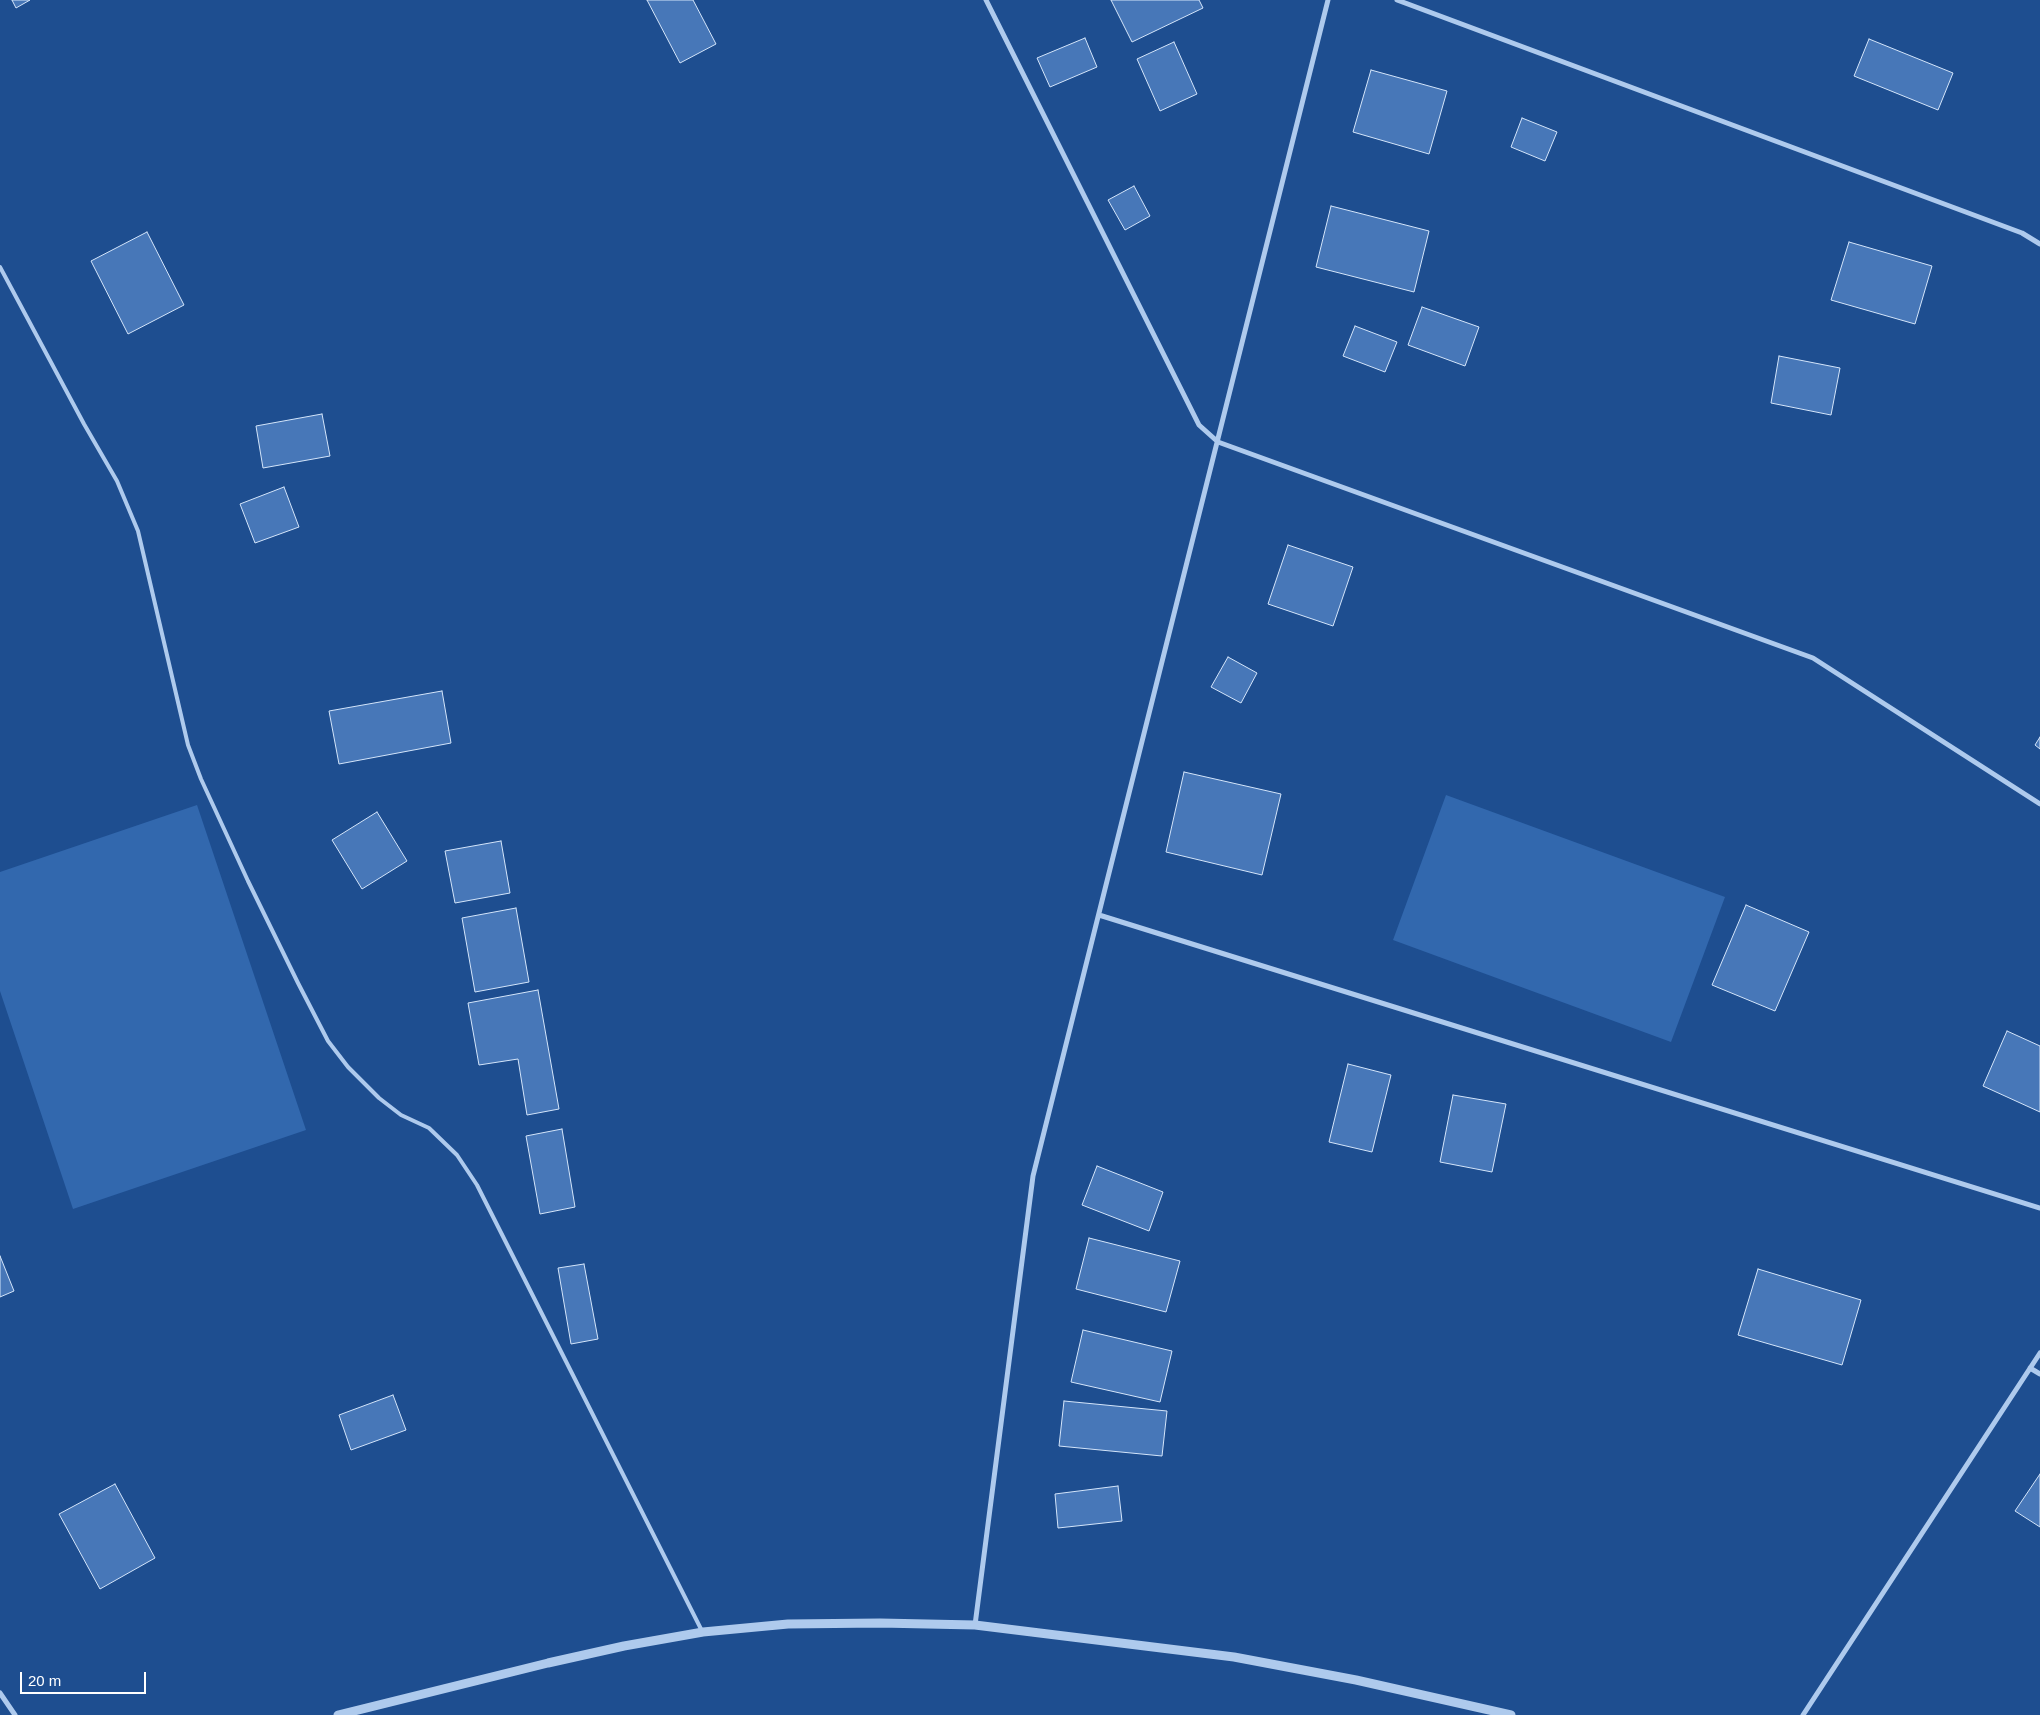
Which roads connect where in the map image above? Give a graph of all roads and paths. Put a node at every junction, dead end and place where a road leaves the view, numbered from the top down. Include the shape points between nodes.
1 (986, 0) edge
2 (1328, 0) edge
3 (1396, 0) edge
4 (2040, 244) edge
5 (0, 268) edge
6 (1218, 442) junction
7 (2040, 804) edge
8 (1099, 915) junction
9 (2040, 1208) edge
10 (2040, 1353) edge
11 (2030, 1368) junction
12 (2040, 1374) edge
13 (975, 1625) junction
14 (703, 1632) junction
15 (0, 1693) edge
16 (344, 1714) edge
17 (15, 1715) edge
18 (1511, 1715) edge
19 (1803, 1715) edge

1 - 6 street via 1199,425
2 - 6 street
3 - 4 street via 2022,233
5 - 14 lane via 117,481 138,531 188,745 240,864 298,983 328,1041 348,1068 401,1115 429,1128 457,1155 477,1185
6 - 7 street via 1812,658
6 - 8 street
8 - 9 street
8 - 13 street via 1033,1176
10 - 11 street
11 - 12 street
11 - 19 street
13 - 14 street via 788,1624
13 - 18 street via 1234,1657
14 - 16 street via 548,1663
15 - 17 street

